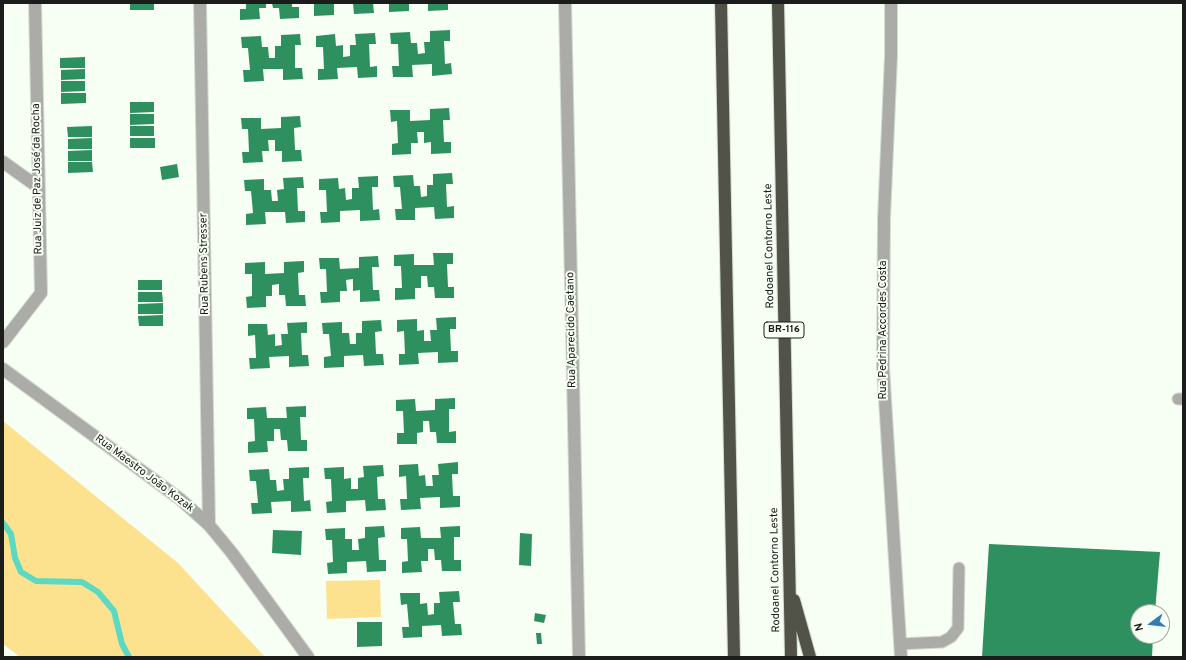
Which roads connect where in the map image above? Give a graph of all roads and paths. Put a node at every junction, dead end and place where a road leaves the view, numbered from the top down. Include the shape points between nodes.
1 (35, 3) edge
2 (200, 3) edge
3 (565, 3) edge
4 (721, 3) edge
5 (778, 3) edge
6 (891, 3) edge
7 (3, 162) edge
8 (38, 187) junction
9 (3, 342) edge
10 (3, 369) edge
11 (209, 525) junction
12 (959, 568) dead end
13 (790, 584) junction
14 (900, 644) junction
15 (308, 657) edge
16 (579, 657) edge
17 (734, 657) edge
18 (791, 657) edge
19 (810, 657) edge
20 (901, 657) edge

1 - 8 street, Rua Juiz de Paz José da Rocha
2 - 11 street, Rua Rubens Stresser
3 - 16 street, Rua Aparecido Caetano
4 - 17 highway
5 - 13 highway, Rodoanel Contorno Leste / BR-116
6 - 14 street, Rua Pedrina Accordes Costa via 884,218 883,367
7 - 8 street
8 - 9 street, Rua Juiz de Paz José da Rocha via 40,293
10 - 11 street, Rua Maestro João Kozak via 174,494
11 - 15 street, Rua Maestro João Kozak
12 - 14 lane via 958,628 951,637 942,642
13 - 18 highway, Rodoanel Contorno Leste / BR-116
13 - 19 highway
14 - 20 street, Rua Pedrina Accordes Costa

